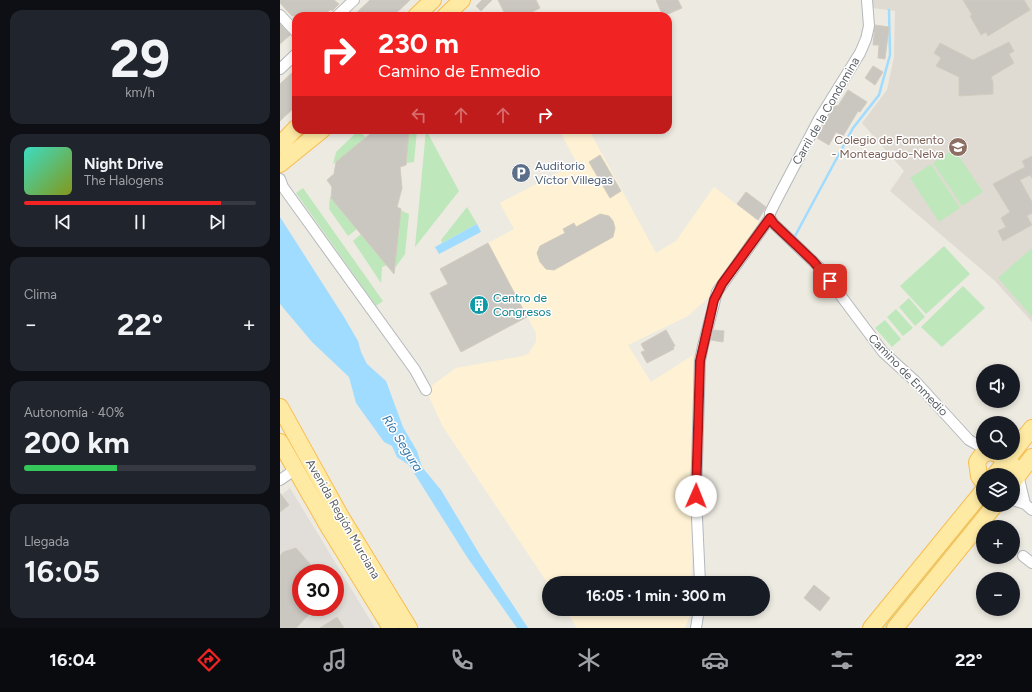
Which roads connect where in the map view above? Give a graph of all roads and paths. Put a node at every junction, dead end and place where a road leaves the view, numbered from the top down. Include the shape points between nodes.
1 (354, 0) edge
2 (433, 0) edge
3 (451, 0) edge
4 (462, 0) edge
5 (867, 0) edge
6 (341, 12) edge
7 (420, 12) edge
8 (446, 12) edge
9 (449, 12) edge
10 (280, 15) edge
11 (292, 28) edge
12 (292, 58) edge
13 (280, 69) edge
14 (292, 132) edge
15 (312, 134) edge
16 (317, 134) edge
17 (306, 144) junction
18 (280, 145) edge
19 (280, 164) edge
20 (280, 179) edge
21 (770, 218) junction
22 (426, 390) dead end
23 (280, 407) edge
24 (1032, 428) edge
25 (969, 440) junction
26 (1020, 440) edge
27 (280, 442) edge
28 (976, 448) edge
29 (976, 448) edge
30 (1032, 457) edge
31 (296, 469) junction
32 (1020, 473) edge
33 (280, 480) edge
34 (1020, 488) edge
35 (976, 500) edge
36 (1028, 507) edge
37 (989, 512) edge
38 (1023, 556) dead end
39 (1032, 563) edge
40 (700, 576) edge
41 (697, 616) edge
42 (391, 628) edge
43 (409, 628) edge
44 (696, 628) edge
45 (871, 628) edge
46 (895, 628) edge

1 - 6 street
2 - 7 main road
3 - 8 street
4 - 9 main road
5 - 21 street, Carril de la Condomina via 869,26 866,40 819,119 770,213
10 - 11 street
12 - 13 street
14 - 18 main road
15 - 17 street
16 - 17 main road
17 - 19 main road
20 - 22 street via 283,187 415,370
21 - 25 street, Camino de Enmedio via 820,268 883,352 916,381
21 - 40 street, Carril de la Condomina via 717,292 700,361 696,496
23 - 43 main road, Avenida Región Murciana via 341,518
24 - 26 main road
25 - 28 street
25 - 29 street
27 - 31 main road, Avenida Región Murciana
30 - 32 main road
31 - 33 street
31 - 42 main road, Avenida Región Murciana
34 - 36 street
35 - 45 main road
37 - 46 main road
38 - 39 street
41 - 44 street

